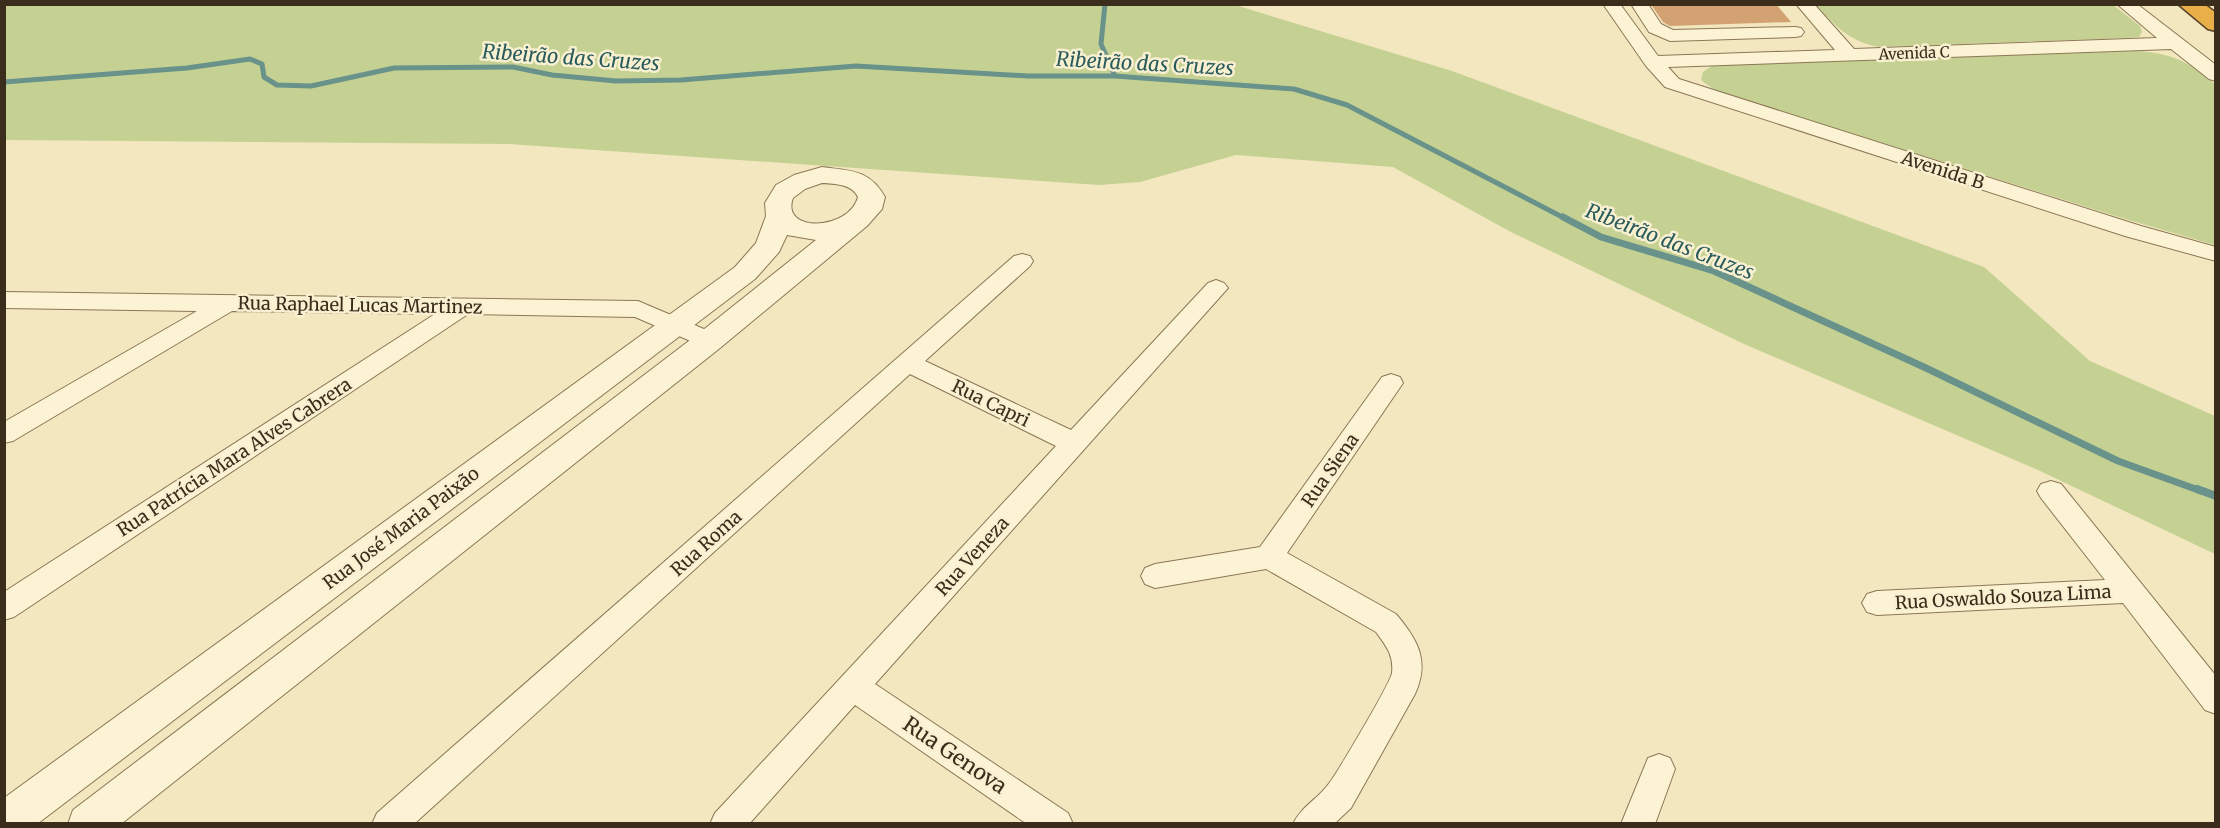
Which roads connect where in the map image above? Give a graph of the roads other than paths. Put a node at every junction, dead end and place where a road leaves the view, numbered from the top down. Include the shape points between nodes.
1 (1611, 4) edge
2 (1639, 4) edge
3 (1804, 4) edge
4 (2125, 4) edge
5 (2189, 4) edge
6 (2216, 24) edge
7 (1794, 32) dead end
8 (2175, 43) junction
9 (1849, 55) junction
10 (1653, 62) junction
11 (2216, 75) edge
12 (779, 218) junction
13 (850, 226) junction
14 (2216, 254) edge
15 (1022, 261) dead end
16 (1216, 288) dead end
17 (4, 300) edge
18 (228, 303) junction
19 (464, 306) junction
20 (674, 325) junction
21 (709, 341) junction
22 (908, 363) junction
23 (1391, 383) dead end
24 (4, 434) edge
25 (1074, 443) junction
26 (2051, 491) dead end
27 (1269, 557) junction
28 (1155, 576) dead end
29 (2130, 591) junction
30 (1876, 603) dead end
31 (4, 608) edge
32 (854, 687) junction
33 (2216, 700) edge
34 (1659, 769) dead end
35 (4, 824) edge
36 (88, 824) edge
37 (389, 824) edge
38 (727, 824) edge
39 (1056, 824) edge
40 (1311, 824) edge
41 (1638, 824) edge

1 - 10 street
2 - 7 street via 1655,28 1671,36
3 - 9 street
4 - 8 street
5 - 6 highway
8 - 9 street, Avenida C
8 - 11 street
9 - 10 street, Avenida C
10 - 14 street, Avenida B via 1672,83
12 - 13 street via 790,227 808,232 830,232
12 - 13 street via 776,207 790,186 822,175 840,175 867,186 872,196 867,212
12 - 20 street, Rua José Maria Paixão via 769,246 755,264
13 - 21 street
15 - 22 street, Rua Roma
16 - 25 street, Rua Veneza
17 - 18 street, Rua Raphael Lucas Martinez
18 - 19 street, Rua Raphael Lucas Martinez
18 - 24 street
19 - 20 street, Rua Raphael Lucas Martinez via 638,309
19 - 31 street, Rua Patrícia Mara Alves Cabrera
20 - 21 street, Rua Raphael Lucas Martinez
20 - 35 street, Rua José Maria Paixão
21 - 36 street
22 - 25 street, Rua Capri
22 - 37 street, Rua Roma
23 - 27 street, Rua Siena
25 - 32 street, Rua Veneza
26 - 29 street
27 - 28 street
27 - 40 street via 1378,617 1400,639 1407,657 1404,684 1339,797
29 - 30 street, Rua Oswaldo Souza Lima
29 - 33 street
32 - 38 street, Rua Veneza
32 - 39 street, Rua Genova
34 - 41 street

